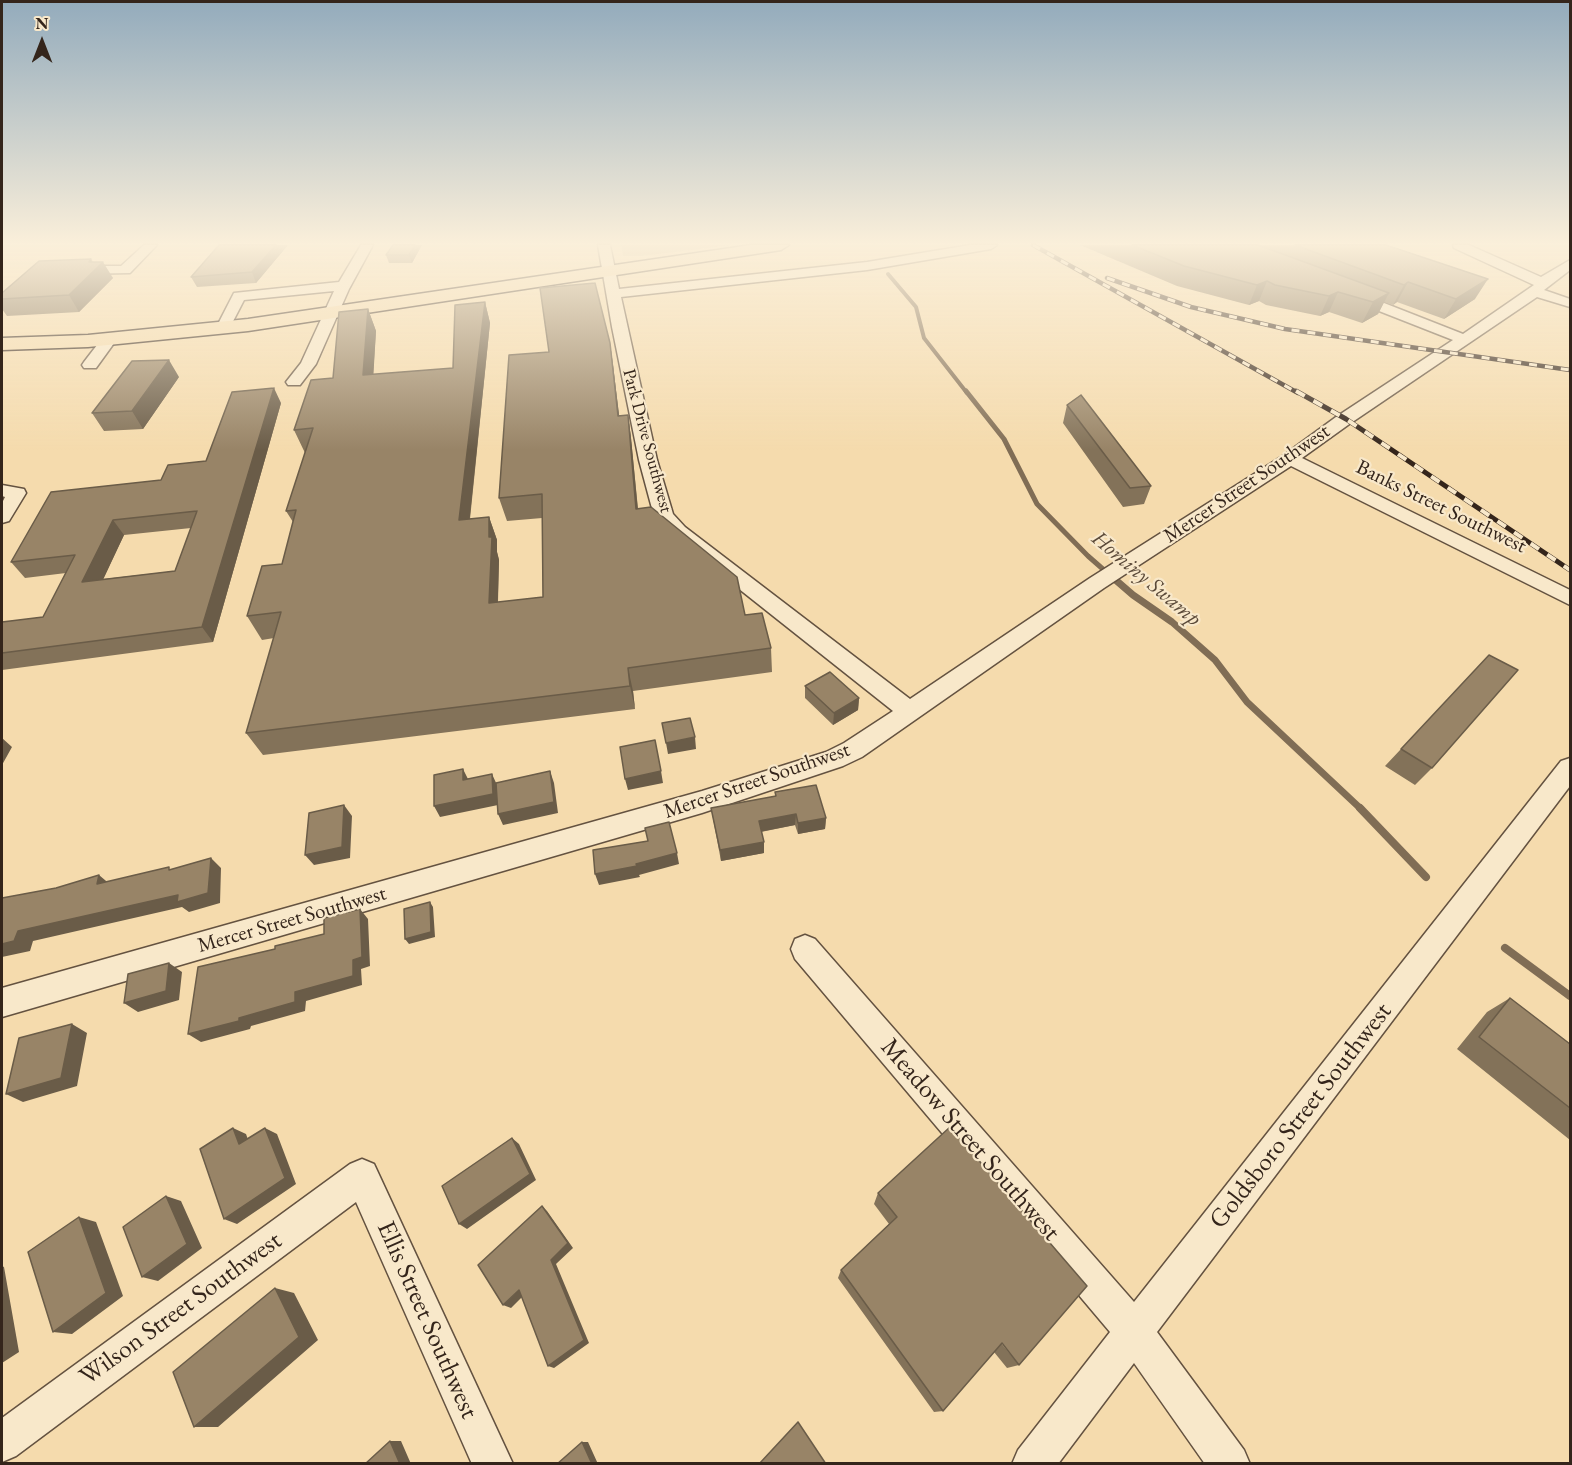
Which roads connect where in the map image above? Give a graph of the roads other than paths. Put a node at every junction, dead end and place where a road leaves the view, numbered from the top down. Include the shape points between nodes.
1 (230, 313) edge
2 (323, 313) edge
3 (331, 313) edge
4 (617, 313) edge
5 (1398, 313) edge
6 (1501, 313) edge
7 (223, 328) junction
8 (109, 339) junction
9 (1464, 339) junction
10 (2, 344) edge
11 (90, 364) dead end
12 (294, 382) dead end
13 (1290, 459) junction
14 (9, 492) edge
15 (2, 517) edge
16 (1570, 597) edge
17 (910, 711) junction
18 (1570, 768) edge
19 (805, 949) dead end
20 (2, 1003) edge
21 (362, 1176) joint
22 (1134, 1331) junction
23 (2, 1442) edge
24 (493, 1464) edge
25 (1032, 1464) edge
26 (1230, 1464) edge

1 - 7 street
2 - 7 main road
3 - 12 street via 308,364
4 - 17 street, Park Drive Southwest via 664,516 678,531
5 - 9 street
6 - 9 street, Mercer Street Southwest
7 - 8 main road
8 - 10 main road
8 - 11 street
9 - 13 street, Mercer Street Southwest
13 - 16 street, Banks Street Southwest
13 - 17 street, Mercer Street Southwest via 1097,583
14 - 15 street
17 - 20 street, Mercer Street Southwest via 834,759 724,795
18 - 22 street, Goldsboro Street Southwest
19 - 22 street, Meadow Street Southwest
21 - 23 street, Wilson Street Southwest
21 - 24 street, Ellis Street Southwest
22 - 25 street, Goldsboro Street Southwest
22 - 26 street, Meadow Street Southwest

